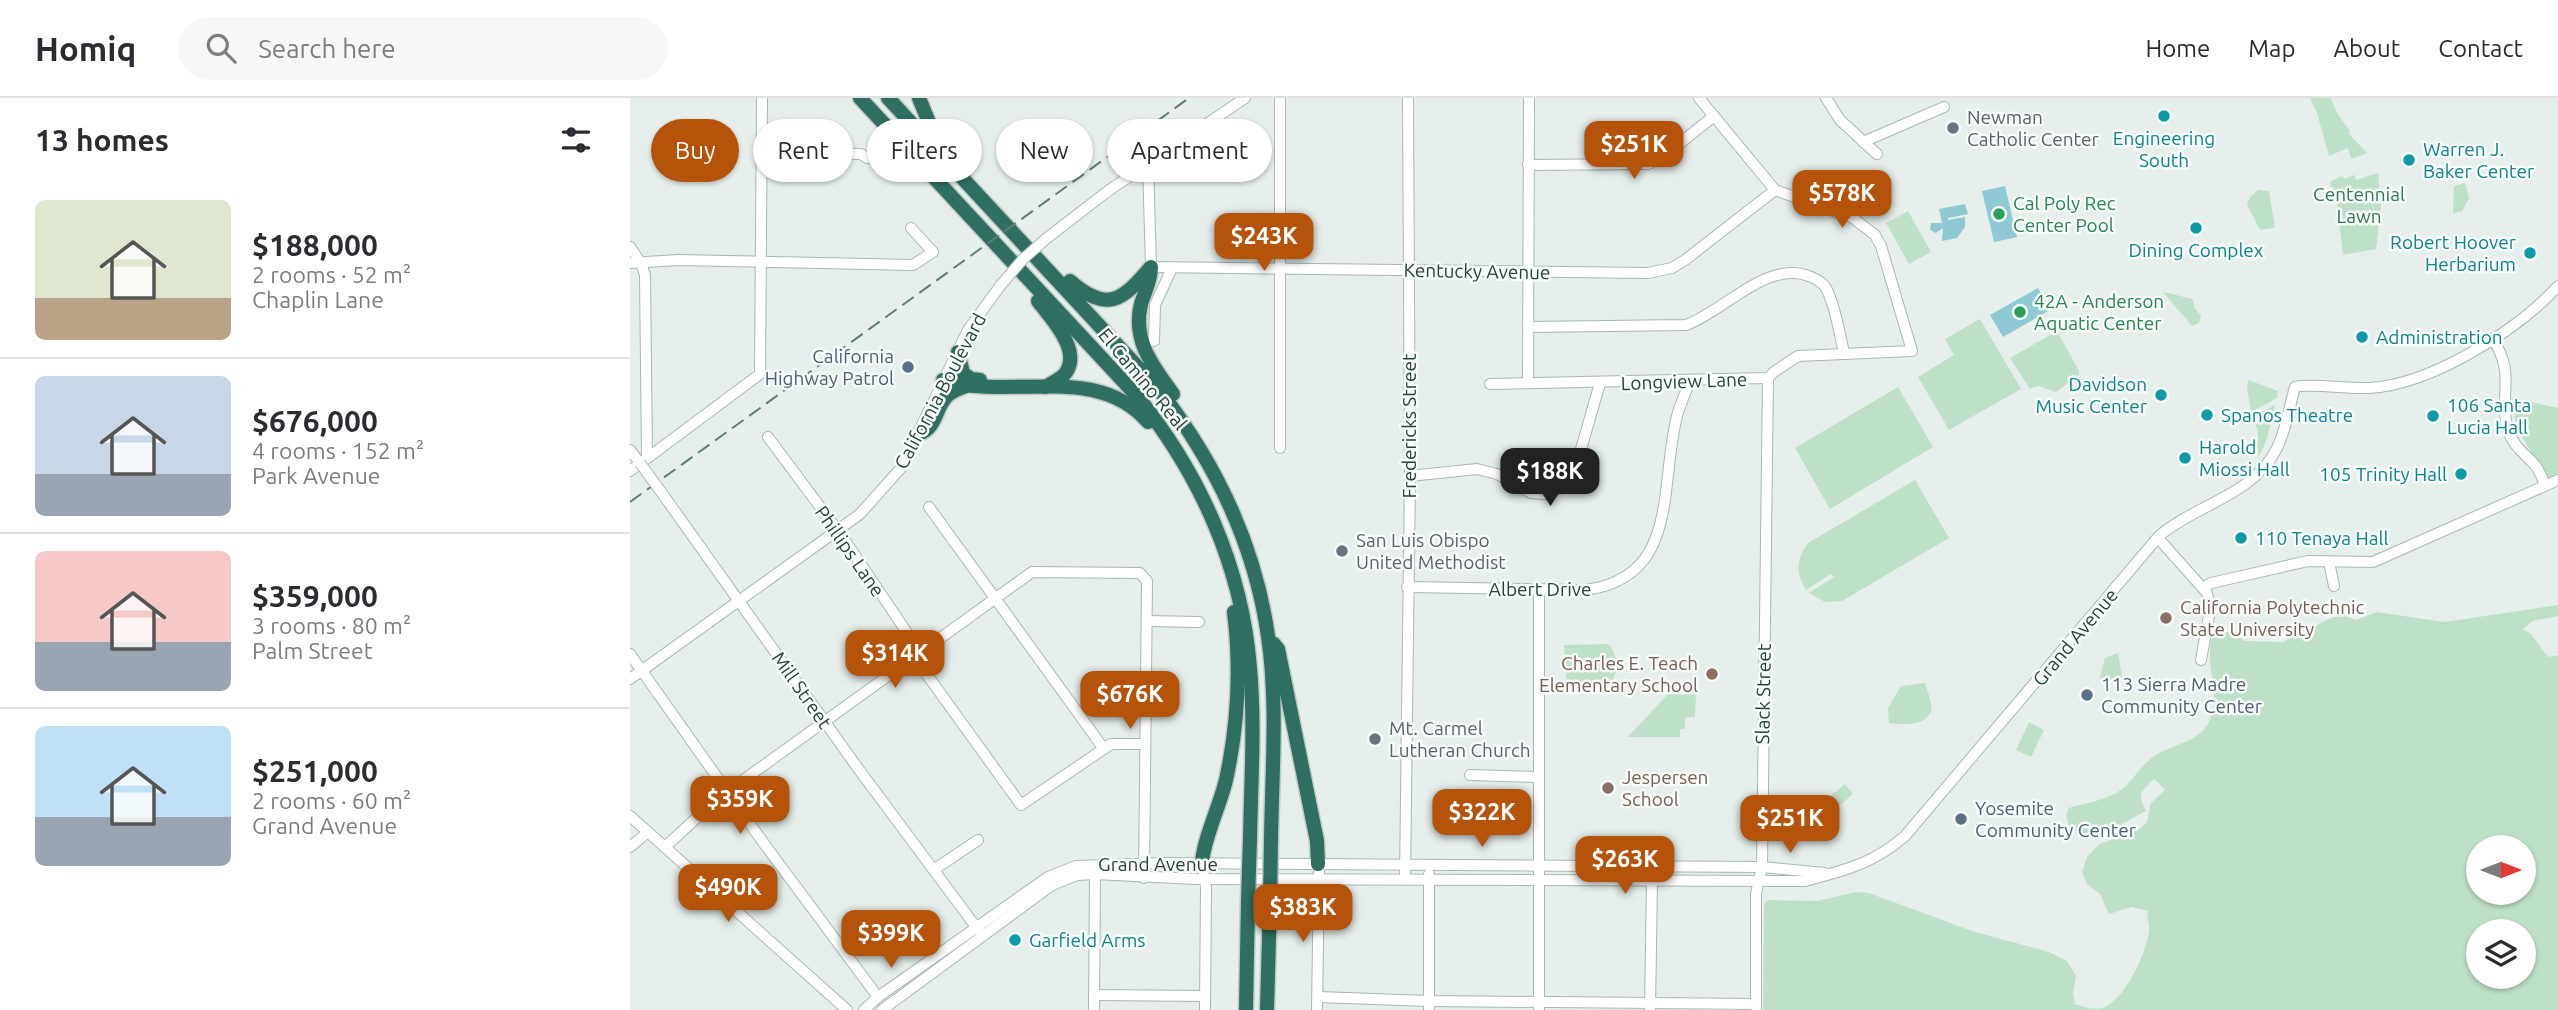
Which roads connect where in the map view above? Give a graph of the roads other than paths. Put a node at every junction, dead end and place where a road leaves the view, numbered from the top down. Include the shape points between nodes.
1 (762, 98) edge
2 (846, 98) edge
3 (860, 98) edge
4 (888, 98) edge
5 (919, 98) edge
6 (1245, 98) edge
7 (1280, 98) edge
8 (1408, 98) edge
9 (1529, 98) edge
10 (1699, 98) edge
11 (1826, 98) edge
12 (1944, 107) dead end
13 (1714, 116) junction
14 (762, 119) edge
15 (870, 119) edge
16 (879, 119) edge
17 (1214, 119) edge
18 (1863, 142) junction
19 (853, 154) edge
20 (1877, 154) dead end
21 (867, 158) dead end
22 (1528, 165) junction
23 (762, 182) edge
24 (937, 182) edge
25 (1122, 182) edge
26 (1149, 182) edge
27 (1776, 190) junction
28 (981, 200) junction
29 (911, 228) dead end
30 (630, 247) edge
31 (761, 262) junction
32 (630, 263) edge
33 (642, 263) junction
34 (1014, 264) junction
35 (1151, 267) junction
36 (1172, 268) junction
37 (1279, 268) junction
38 (1408, 270) junction
39 (1050, 271) junction
40 (1528, 271) junction
41 (2558, 286) edge
42 (1528, 327) junction
43 (2491, 338) junction
44 (1154, 341) dead end
45 (958, 352) junction
46 (1844, 352) junction
47 (1768, 378) junction
48 (943, 380) junction
49 (1690, 381) junction
50 (1528, 383) junction
51 (1600, 383) junction
52 (1490, 384) dead end
53 (967, 386) junction
54 (1029, 387) junction
55 (1045, 387) junction
56 (1190, 432) junction
57 (919, 434) junction
58 (768, 437) dead end
59 (1168, 437) junction
60 (1280, 447) dead end
61 (630, 450) edge
62 (643, 460) junction
63 (630, 471) edge
64 (1410, 476) junction
65 (2558, 480) edge
66 (2545, 485) junction
67 (929, 507) dead end
68 (836, 530) junction
69 (2158, 538) junction
70 (1226, 552) junction
71 (2329, 562) junction
72 (2334, 586) dead end
73 (1408, 587) junction
74 (2204, 587) junction
75 (1539, 590) junction
76 (995, 598) junction
77 (739, 601) junction
78 (1146, 621) junction
79 (1199, 622) dead end
80 (1268, 636) junction
81 (630, 654) edge
82 (919, 654) junction
83 (2201, 660) dead end
84 (642, 670) junction
85 (630, 679) edge
86 (824, 722) junction
87 (1145, 744) junction
88 (1104, 749) junction
89 (1470, 775) dead end
90 (1538, 777) junction
91 (727, 792) junction
92 (630, 816) edge
93 (648, 832) junction
94 (978, 840) dead end
95 (630, 847) edge
96 (665, 847) junction
97 (1144, 863) junction
98 (1202, 863) junction
99 (1405, 863) junction
100 (1429, 864) junction
101 (1538, 865) junction
102 (1762, 867) junction
103 (935, 869) junction
104 (1319, 871) junction
105 (1833, 873) junction
106 (1095, 874) junction
107 (1144, 878) junction
108 (1205, 879) junction
109 (1405, 879) junction
110 (1430, 880) junction
111 (1538, 880) junction
112 (1760, 880) junction
113 (1652, 881) junction
114 (976, 927) junction
115 (984, 937) junction
116 (1094, 995) junction
117 (1205, 996) junction
118 (878, 997) junction
119 (1318, 997) junction
120 (1429, 1005) edge
121 (1539, 1005) edge
122 (1651, 1006) edge
123 (1756, 1007) edge
124 (847, 1010) edge
125 (864, 1010) edge
126 (882, 1010) edge
127 (1094, 1010) edge
128 (1205, 1010) edge
129 (1246, 1010) edge
130 (1267, 1010) edge
131 (1317, 1010) edge

1 - 14 street
2 - 15 highway
3 - 16 highway, El Camino Real
4 - 28 highway, El Camino Real
5 - 28 highway via 930,125 974,182
6 - 17 street, California Boulevard
7 - 37 street
8 - 38 street, Fredericks Street
9 - 22 street
10 - 13 street
11 - 18 street
12 - 18 street
13 - 22 street via 1647,164
13 - 27 street
18 - 20 street
19 - 21 street
22 - 40 street
23 - 31 street
24 - 34 highway, El Camino Real
25 - 45 street, California Boulevard, bridge via 1023,259 976,318
26 - 35 street
27 - 40 street, Kentucky Avenue via 1672,268 1647,273
27 - 46 street, Longview Lane via 1853,218 1875,235 1881,246 1912,351
28 - 39 highway, El Camino Real
29 - 31 street via 933,252 913,265
30 - 33 street
31 - 33 street
31 - 62 street via 760,374
32 - 33 street
33 - 62 street
34 - 55 highway via 1069,348 1069,368
34 - 59 highway, El Camino Real via 1137,396
35 - 36 street, Kentucky Avenue
35 - 39 highway via 1129,292 1108,300 1087,295
35 - 56 highway via 1139,319 1140,338 1190,420
36 - 37 street, Kentucky Avenue
36 - 44 street via 1155,305
37 - 38 street, Kentucky Avenue
37 - 60 street
38 - 40 street, Kentucky Avenue
38 - 64 street, Fredericks Street
39 - 56 highway, El Camino Real via 1159,390
40 - 42 street
41 - 43 street via 2535,309
42 - 46 street via 1686,325 1767,277 1795,271 1819,281 1827,290
42 - 50 street
43 - 66 street via 2505,366 2508,430 2518,449 2538,468
43 - 69 street, Grand Avenue via 2448,366 2407,382 2371,388 2295,387 2282,435 2262,470
45 - 48 street, California Boulevard
45 - 54 highway via 960,369 967,378 1018,381
46 - 47 street, Longview Lane via 1798,356
47 - 49 street, Longview Lane
47 - 102 street, Slack Street
48 - 53 highway
48 - 57 street, California Boulevard
49 - 51 street, Longview Lane
49 - 75 street, Albert Drive via 1677,415 1660,526 1642,565 1626,579 1606,587
50 - 51 street, Longview Lane
50 - 52 street, Longview Lane
51 - 64 street via 1575,470 1560,488 1531,493 1497,474 1477,469
53 - 54 highway
53 - 57 highway via 947,395 933,425
54 - 55 highway
55 - 59 highway via 1088,388 1113,395
56 - 80 highway, El Camino Real via 1235,517
57 - 68 street, California Boulevard via 890,482 860,514
58 - 68 street, Phillips Lane
59 - 70 highway, El Camino Real via 1199,489
61 - 62 street, Mill Street
62 - 63 street
62 - 77 street, Mill Street, bridge
64 - 73 street, Fredericks Street
65 - 66 street
66 - 71 street via 2373,562
67 - 76 street
68 - 77 street, California Boulevard
68 - 82 street, Phillips Lane
69 - 74 street
69 - 105 street, Grand Avenue via 1905,835 1871,861
70 - 98 highway via 1236,638 1236,708 1226,779
70 - 129 highway, El Camino Real, bridge via 1243,617 1250,669
71 - 72 street
71 - 74 street via 2298,562
73 - 75 street, Albert Drive
73 - 99 street, Fredericks Street
74 - 83 street via 2210,610
75 - 90 street
76 - 78 street via 1032,572 1140,573 1147,581
76 - 82 street
76 - 88 street
77 - 84 street, California Boulevard
77 - 86 street, Mill Street
78 - 79 street
78 - 87 street
80 - 104 highway via 1278,649
80 - 130 highway, El Camino Real, bridge via 1273,729
81 - 84 street
82 - 86 street
82 - 88 street, Phillips Lane via 920,665 1021,806
84 - 85 street, California Boulevard
84 - 91 street
86 - 91 street
86 - 103 street, Mill Street
87 - 88 street via 1111,744
87 - 97 street
89 - 90 street
90 - 101 street
91 - 96 street
91 - 118 street
92 - 93 street
93 - 95 street
93 - 96 street
94 - 103 street
96 - 124 street
97 - 98 street, Grand Avenue
97 - 107 street
97 - 114 street, Grand Avenue via 1087,864 1061,870
98 - 104 street, Grand Avenue
98 - 108 street
99 - 100 street, Grand Avenue
99 - 104 street, Grand Avenue
99 - 109 street, Fredericks Street
100 - 101 street, Grand Avenue
100 - 110 street
101 - 102 street, Grand Avenue
101 - 111 street
102 - 105 street, Grand Avenue
102 - 112 street, Slack Street
103 - 114 street, Mill Street
104 - 108 street, Grand Avenue
104 - 109 street, Grand Avenue
104 - 119 street
105 - 112 street, Grand Avenue via 1805,881
106 - 107 street, Grand Avenue
106 - 115 street, Grand Avenue via 1077,875 1052,886
106 - 116 street
107 - 108 street, Grand Avenue
108 - 117 street
109 - 110 street, Grand Avenue
110 - 111 street, Grand Avenue
110 - 120 street
111 - 113 street, Grand Avenue
111 - 121 street
112 - 113 street, Grand Avenue
112 - 123 street, Slack Street via 1756,892
113 - 122 street
114 - 115 street, Mill Street
114 - 118 street, Grand Avenue
115 - 126 street, Grand Avenue
116 - 117 street
116 - 127 street
117 - 128 street
118 - 125 street, Grand Avenue
119 - 120 street
119 - 131 street
120 - 121 street
121 - 122 street
122 - 123 street

